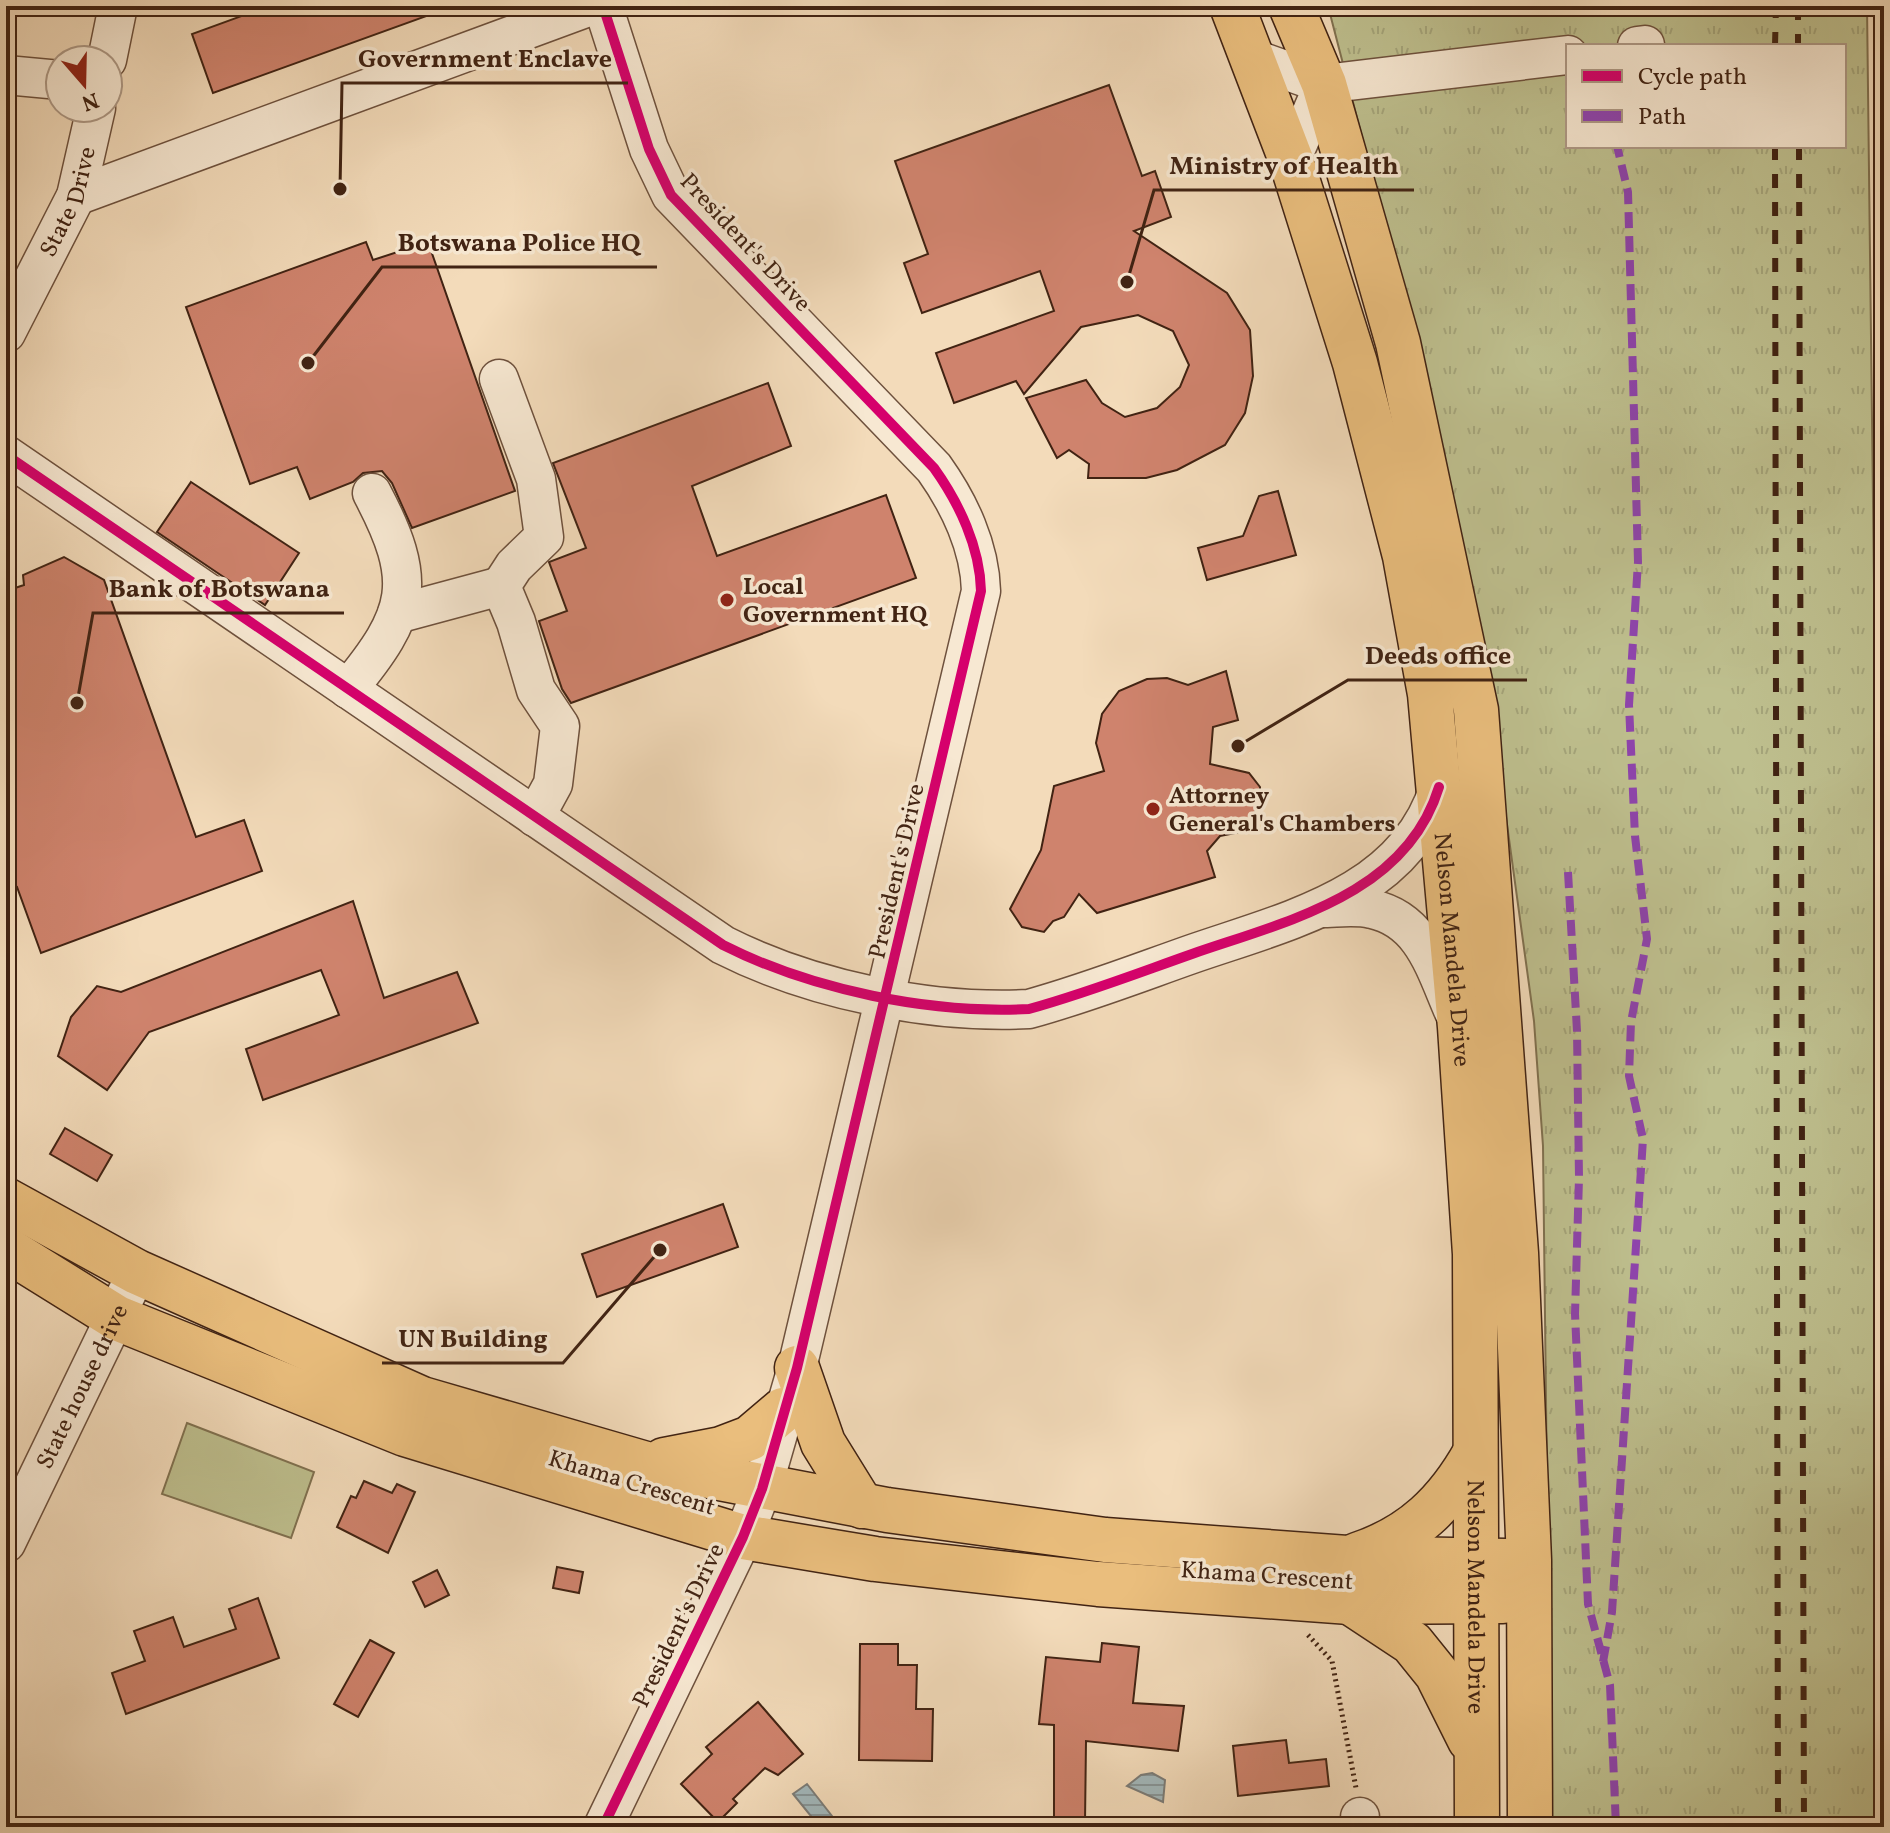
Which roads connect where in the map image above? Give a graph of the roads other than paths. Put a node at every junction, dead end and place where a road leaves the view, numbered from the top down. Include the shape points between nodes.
1 (603, 6) edge
2 (1232, 6) edge
3 (1291, 6) edge
4 (126, 10) edge
5 (566, 10) edge
6 (113, 44) edge
7 (1566, 55) edge
8 (1254, 59) junction
9 (6, 75) edge
10 (44, 79) edge
11 (1324, 84) junction
12 (92, 124) edge
13 (1291, 160) junction
14 (76, 196) junction
15 (6, 333) edge
16 (499, 379) dead end
17 (6, 455) edge
18 (372, 493) dead end
19 (501, 586) junction
20 (397, 614) junction
21 (348, 689) junction
22 (1439, 787) junction
23 (535, 817) junction
24 (1321, 908) junction
25 (886, 1000) junction
26 (1460, 1027) junction
27 (6, 1200) edge
28 (6, 1249) edge
29 (137, 1272) junction
30 (117, 1318) junction
31 (797, 1368) junction
32 (783, 1410) junction
33 (1475, 1453) junction
34 (646, 1464) junction
35 (762, 1489) junction
36 (862, 1506) junction
37 (743, 1537) junction
38 (6, 1543) edge
39 (1347, 1558) junction
40 (1529, 1580) junction
41 (1476, 1582) junction
42 (1350, 1602) junction
43 (1476, 1753) junction
44 (603, 1827) edge
45 (1477, 1827) edge
46 (1530, 1827) edge

1 - 25 street, President's Drive via 649,149 671,195 934,468 954,495 980,567 978,613
2 - 8 main road, Nelson Mandela Drive
3 - 11 main road, Nelson Mandela Drive
4 - 6 street
5 - 14 street
7 - 11 street
8 - 11 street
8 - 13 main road, Nelson Mandela Drive
9 - 10 street
11 - 13 street
11 - 40 main road, Nelson Mandela Drive via 1398,343 1476,710 1515,1238
12 - 14 street, State Drive
13 - 22 main road, Nelson Mandela Drive via 1355,363 1405,556 1430,694
14 - 15 street, State Drive
16 - 19 street via 536,479 544,537
17 - 21 street
18 - 20 street via 391,529 404,586
19 - 20 street
19 - 23 street via 536,690 560,726 553,784
20 - 21 street via 392,630
21 - 23 street
22 - 24 street via 1429,819 1400,855
22 - 26 main road, Nelson Mandela Drive
23 - 25 street via 723,945 753,960
24 - 25 street via 1029,1009
24 - 26 street via 1371,908 1402,920 1417,933
25 - 31 street, President's Drive
26 - 33 main road, Nelson Mandela Drive via 1475,1254
27 - 29 main road, Khama Crescent
28 - 30 main road, Khama Crescent
29 - 30 street, State house drive
29 - 34 main road, Khama Crescent via 422,1399
30 - 37 main road, Khama Crescent via 405,1434
30 - 38 street, State house drive
31 - 32 street, President's Drive
31 - 36 main road via 823,1443
32 - 34 main road via 750,1438
32 - 35 street, President's Drive
33 - 39 main road via 1428,1517 1381,1547
33 - 41 main road, Nelson Mandela Drive
34 - 35 main road, Khama Crescent
35 - 36 main road, Khama Crescent
35 - 37 street, President's Drive
36 - 39 main road, Khama Crescent via 1105,1540
37 - 42 main road, Khama Crescent via 875,1559 1098,1584
37 - 44 street, President's Drive
39 - 41 main road, Khama Crescent
40 - 41 main road, Khama Crescent
40 - 46 main road, Nelson Mandela Drive
41 - 42 main road, Khama Crescent
41 - 43 main road, Nelson Mandela Drive
42 - 43 main road via 1412,1643 1437,1674
43 - 45 main road, Nelson Mandela Drive

